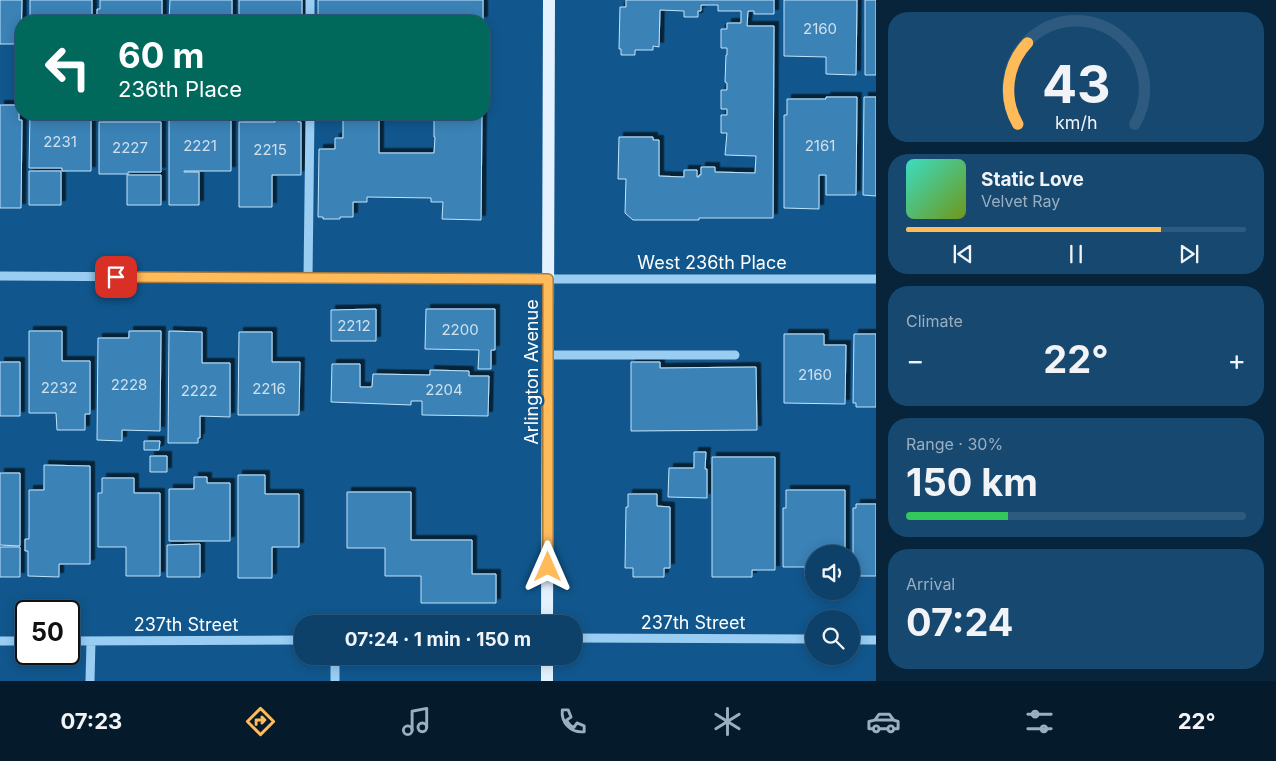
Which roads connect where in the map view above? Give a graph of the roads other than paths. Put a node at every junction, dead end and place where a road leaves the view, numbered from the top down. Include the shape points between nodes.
1 (310, 0) edge
2 (549, 0) edge
3 (310, 15) edge
4 (310, 120) edge
5 (0, 276) edge
6 (308, 278) junction
7 (548, 279) junction
8 (876, 279) edge
9 (548, 355) junction
10 (735, 355) dead end
11 (547, 615) edge
12 (582, 638) edge
13 (805, 639) edge
14 (294, 640) edge
15 (860, 640) edge
16 (876, 640) edge
17 (15, 641) edge
18 (80, 641) edge
19 (90, 641) junction
20 (0, 642) edge
21 (335, 665) edge
22 (547, 665) edge
23 (90, 681) edge
24 (335, 681) edge
25 (547, 681) edge

1 - 3 street
2 - 7 main road, Arlington Avenue
4 - 6 street
5 - 6 street, West 236th Place
6 - 7 street, West 236th Place
7 - 8 street, West 236th Place
7 - 9 main road, Arlington Avenue
9 - 10 street
9 - 11 main road, Arlington Avenue
12 - 13 street, 237th Street
14 - 19 street, 237th Street
15 - 16 street
17 - 20 street
18 - 19 street, 237th Street
19 - 23 street
21 - 24 street
22 - 25 main road

